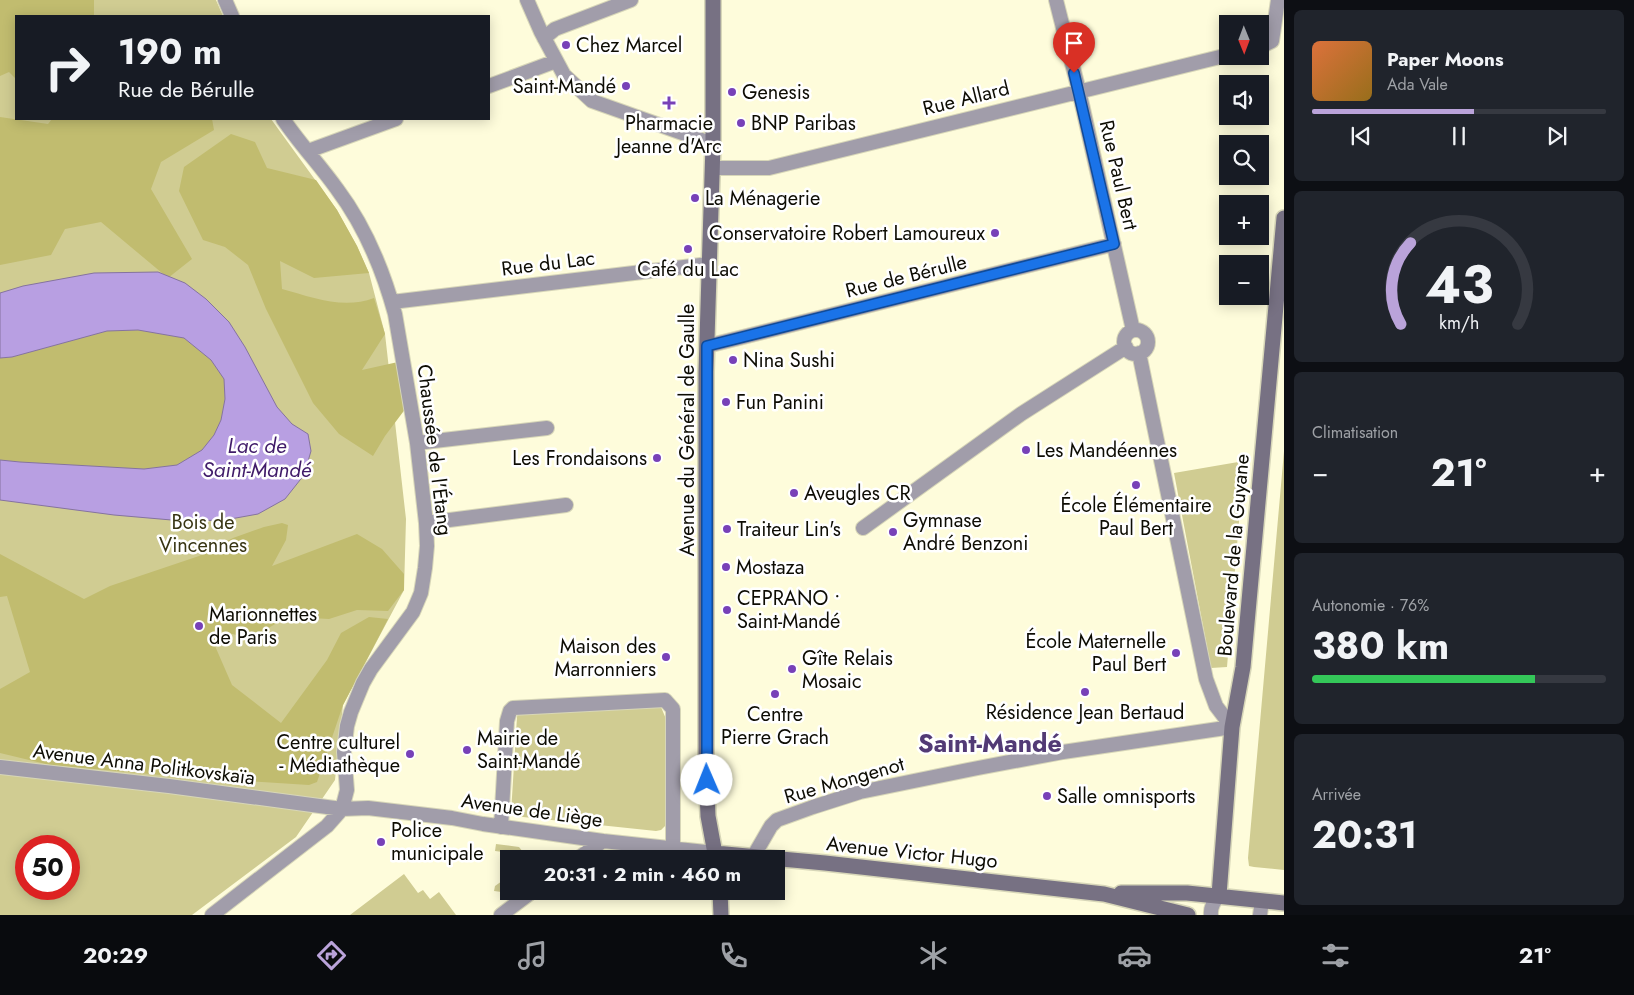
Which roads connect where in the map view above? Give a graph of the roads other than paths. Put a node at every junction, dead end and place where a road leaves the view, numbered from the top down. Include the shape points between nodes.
1 (225, 0) edge
2 (527, 0) edge
3 (630, 0) edge
4 (713, 0) edge
5 (1056, 0) edge
6 (1278, 0) edge
7 (232, 15) edge
8 (544, 38) junction
9 (1269, 42) edge
10 (1219, 57) edge
11 (556, 61) junction
12 (490, 86) edge
13 (1079, 91) junction
14 (284, 120) edge
15 (393, 120) edge
16 (713, 144) junction
17 (308, 151) junction
18 (712, 168) junction
19 (1284, 218) edge
20 (1114, 244) junction
21 (709, 264) junction
22 (392, 302) junction
23 (1133, 330) junction
24 (707, 346) junction
25 (1126, 347) junction
26 (1139, 353) junction
27 (547, 428) dead end
28 (417, 443) junction
29 (566, 505) dead end
30 (426, 523) junction
31 (863, 528) dead end
32 (1232, 728) junction
33 (0, 767) edge
34 (342, 809) junction
35 (502, 827) junction
36 (603, 841) junction
37 (673, 848) junction
38 (590, 850) edge
39 (684, 850) edge
40 (715, 850) edge
41 (758, 850) edge
42 (785, 859) edge
43 (1104, 894) junction
44 (1219, 895) junction
45 (523, 900) edge
46 (721, 900) edge
47 (1284, 903) edge
48 (1261, 908) edge
49 (510, 912) edge
50 (212, 915) edge
51 (722, 915) edge
52 (1188, 915) edge
53 (1211, 915) edge

1 - 7 street
2 - 8 street
3 - 8 street via 555,29
4 - 16 main road, Avenue du Général de Gaulle
5 - 13 street, Rue Paul Bert
6 - 9 street via 1272,41
8 - 11 street
10 - 13 street, Rue Allard
11 - 12 street
11 - 16 street via 564,75 592,101
13 - 18 street, Rue Allard via 769,168
13 - 20 street, Rue Paul Bert
14 - 17 street, Chaussée de l'Étang
15 - 17 street
16 - 18 main road, Avenue du Général de Gaulle
17 - 22 street, Chaussée de l'Étang via 355,216 370,243
18 - 21 main road, Avenue du Général de Gaulle
19 - 32 main road, Boulevard de la Guyane via 1243,667
20 - 23 street, Rue Paul Bert
20 - 24 street, Rue de Bérulle
21 - 22 street, Rue du Lac
21 - 24 main road, Avenue du Général de Gaulle
22 - 28 street, Chaussée de l'Étang
23 - 25 street via 1126,336
23 - 26 street via 1144,332 1148,341 1147,347
24 - 40 main road, Avenue du Général de Gaulle via 706,762 708,816
25 - 26 street
25 - 31 street via 1021,414
26 - 32 street via 1206,679 1216,706
27 - 28 street
28 - 30 street, Chaussée de l'Étang
29 - 30 street
30 - 34 street, Chaussée de l'Étang via 425,568 418,599 409,618 371,669 351,712 344,752 347,790
32 - 41 street, Rue Mongenot via 1063,752 860,792 777,820 770,826
32 - 44 main road, Boulevard de la Guyane
33 - 34 street, Avenue Anna Politkovskaïa
34 - 35 street, Avenue de Liège via 368,808
34 - 50 street via 327,826
35 - 36 street, Avenue de Liège
35 - 37 street via 510,711 514,708 665,700 673,709
36 - 37 street, Avenue de Liège
36 - 38 street
37 - 39 street, Avenue de Liège
42 - 43 main road, Avenue Victor Hugo
43 - 44 main road
43 - 52 main road
44 - 48 main road
44 - 53 street via 1214,900
45 - 49 street
46 - 51 main road
47 - 48 main road

